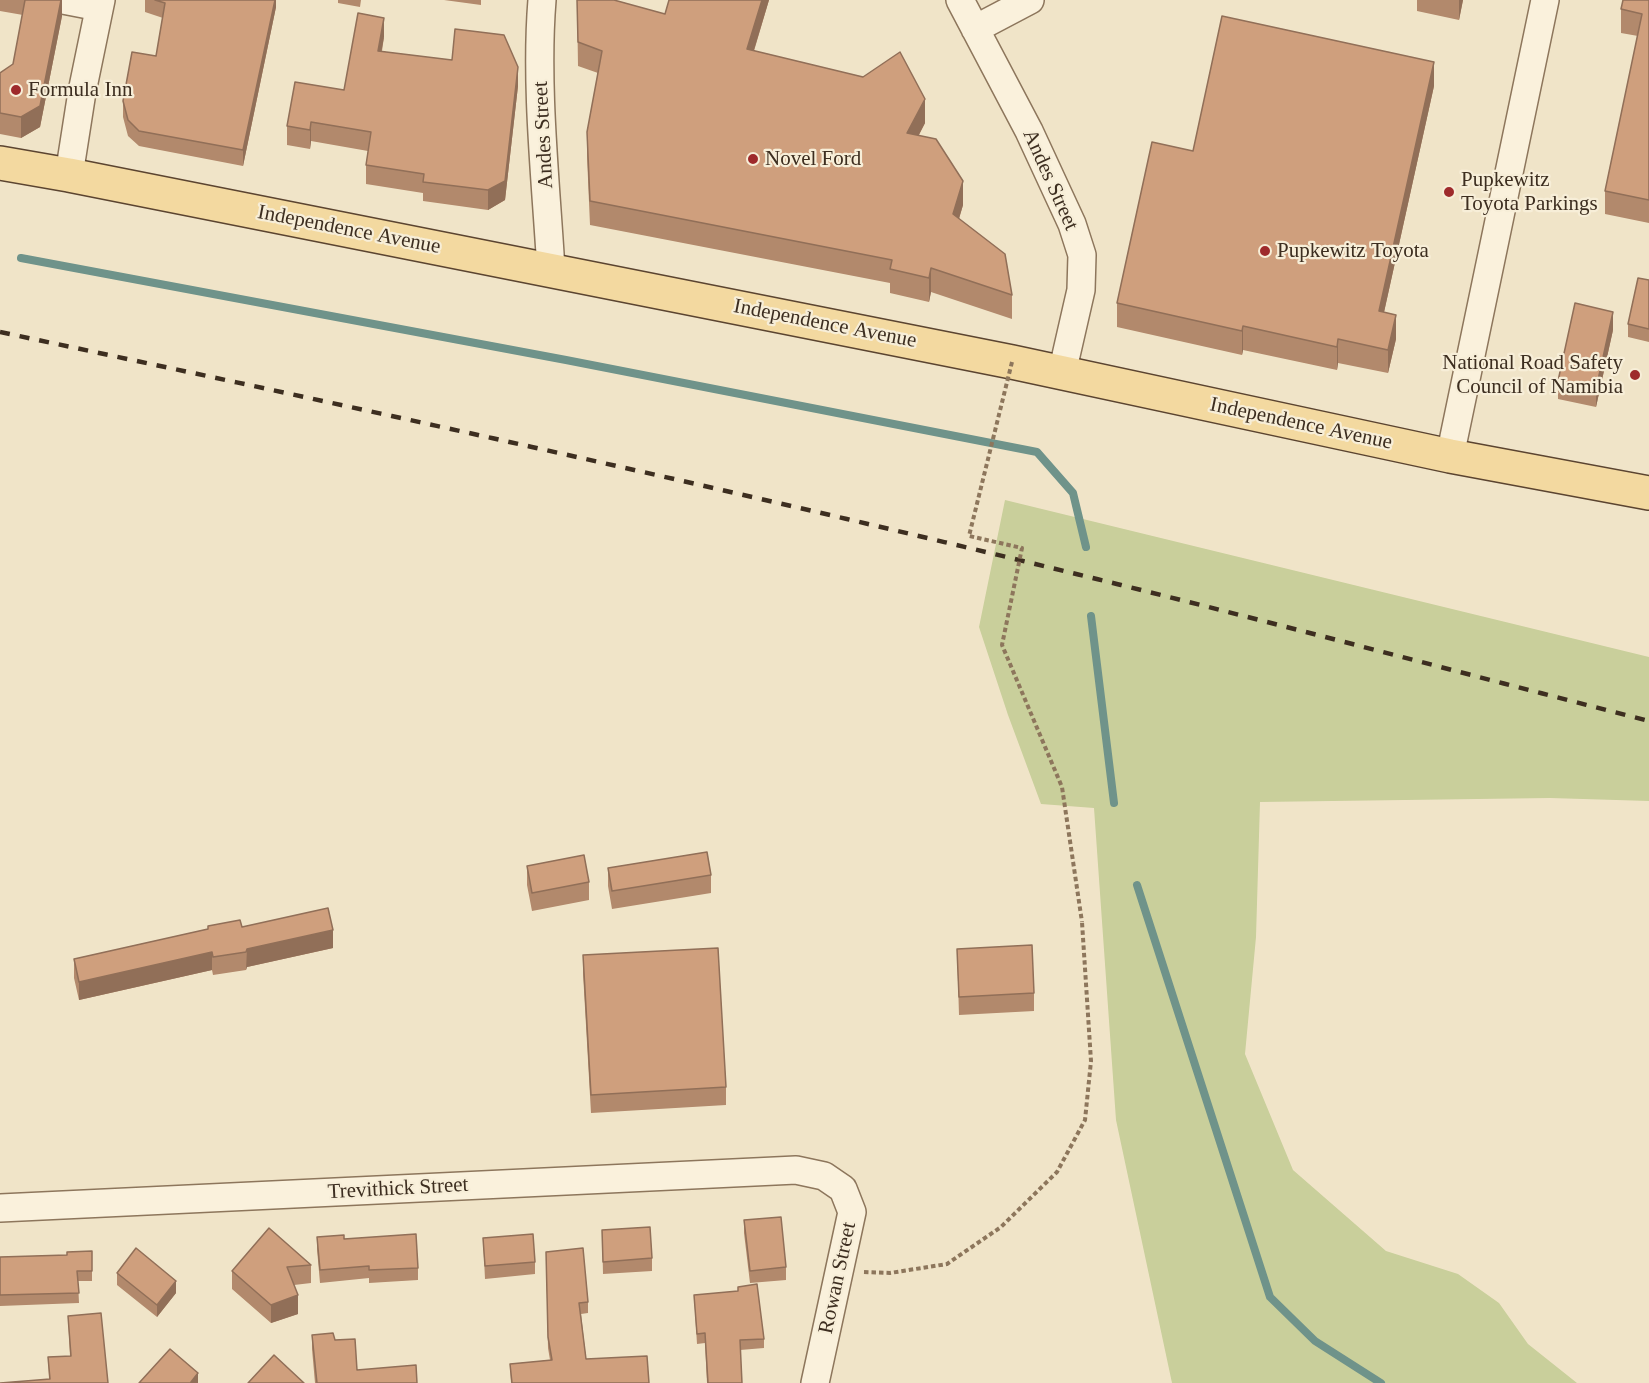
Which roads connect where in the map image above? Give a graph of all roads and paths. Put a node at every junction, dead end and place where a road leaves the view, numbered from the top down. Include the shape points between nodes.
1 (63, 0) edge
2 (542, 0) edge
3 (960, 0) edge
4 (1030, 0) edge
5 (1545, 0) edge
6 (100, 3) edge
7 (975, 29) junction
8 (0, 163) edge
9 (69, 175) junction
10 (551, 270) junction
11 (1012, 362) junction
12 (1062, 373) junction
13 (1450, 456) junction
14 (1649, 493) edge
15 (796, 1170) joint
16 (0, 1208) edge
17 (839, 1272) junction
18 (815, 1383) edge

1 - 6 street
2 - 10 street, Andes Street via 542,106
3 - 7 street, Andes Street
4 - 7 street
5 - 13 street
6 - 9 street
7 - 12 street, Andes Street via 1029,131 1082,255 1081,290
8 - 9 main road, Independence Avenue
9 - 10 main road, Independence Avenue
10 - 11 main road, Independence Avenue
11 - 12 main road, Independence Avenue
11 - 17 path, bridge via 969,536 1022,548 1002,645 1062,786 1082,922 1091,1061 1085,1120 1057,1172 1001,1227 947,1264 890,1273
12 - 13 main road, Independence Avenue
13 - 14 main road, Independence Avenue
15 - 16 street, Trevithick Street
15 - 17 street, Rowan Street via 824,1176 843,1189 852,1212
17 - 18 street, Rowan Street

